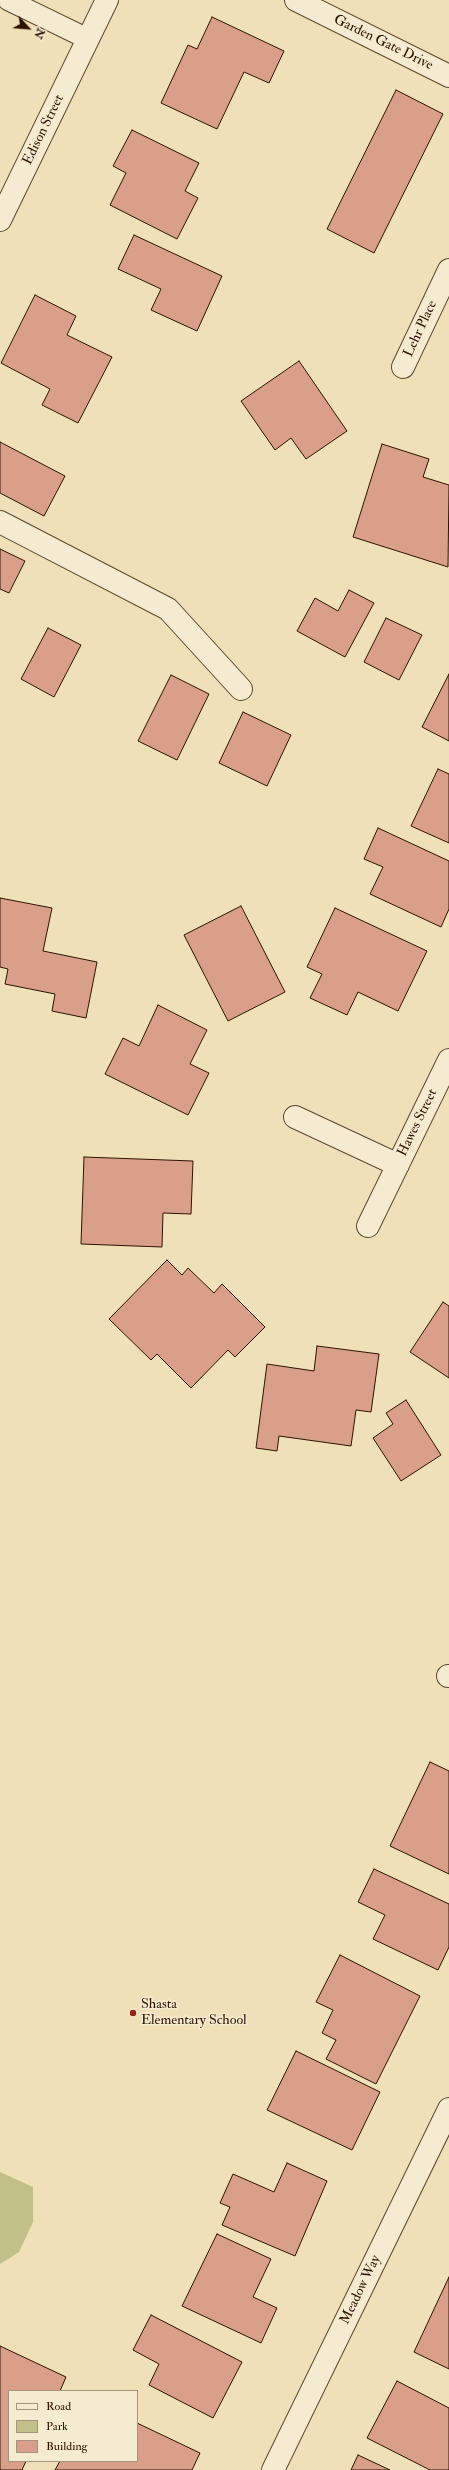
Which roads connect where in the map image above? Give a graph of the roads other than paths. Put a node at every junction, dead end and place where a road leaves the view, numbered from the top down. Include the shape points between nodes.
1 (8, 0) edge
2 (107, 0) edge
3 (296, 0) edge
4 (88, 39) junction
5 (449, 76) edge
6 (0, 220) edge
7 (449, 270) edge
8 (403, 367) dead end
9 (0, 522) edge
10 (241, 689) dead end
11 (449, 1060) edge
12 (295, 1118) dead end
13 (398, 1165) junction
14 (368, 1226) dead end
15 (449, 2109) edge
16 (273, 2470) edge

1 - 4 lane
2 - 4 street, Edison Street
3 - 5 street, Garden Gate Drive
4 - 6 street, Edison Street
7 - 8 street, Lehr Place
9 - 10 street via 168,609
11 - 13 street, Hawes Street
12 - 13 street, Hawes Street
13 - 14 street, Hawes Street
15 - 16 street, Meadow Way

